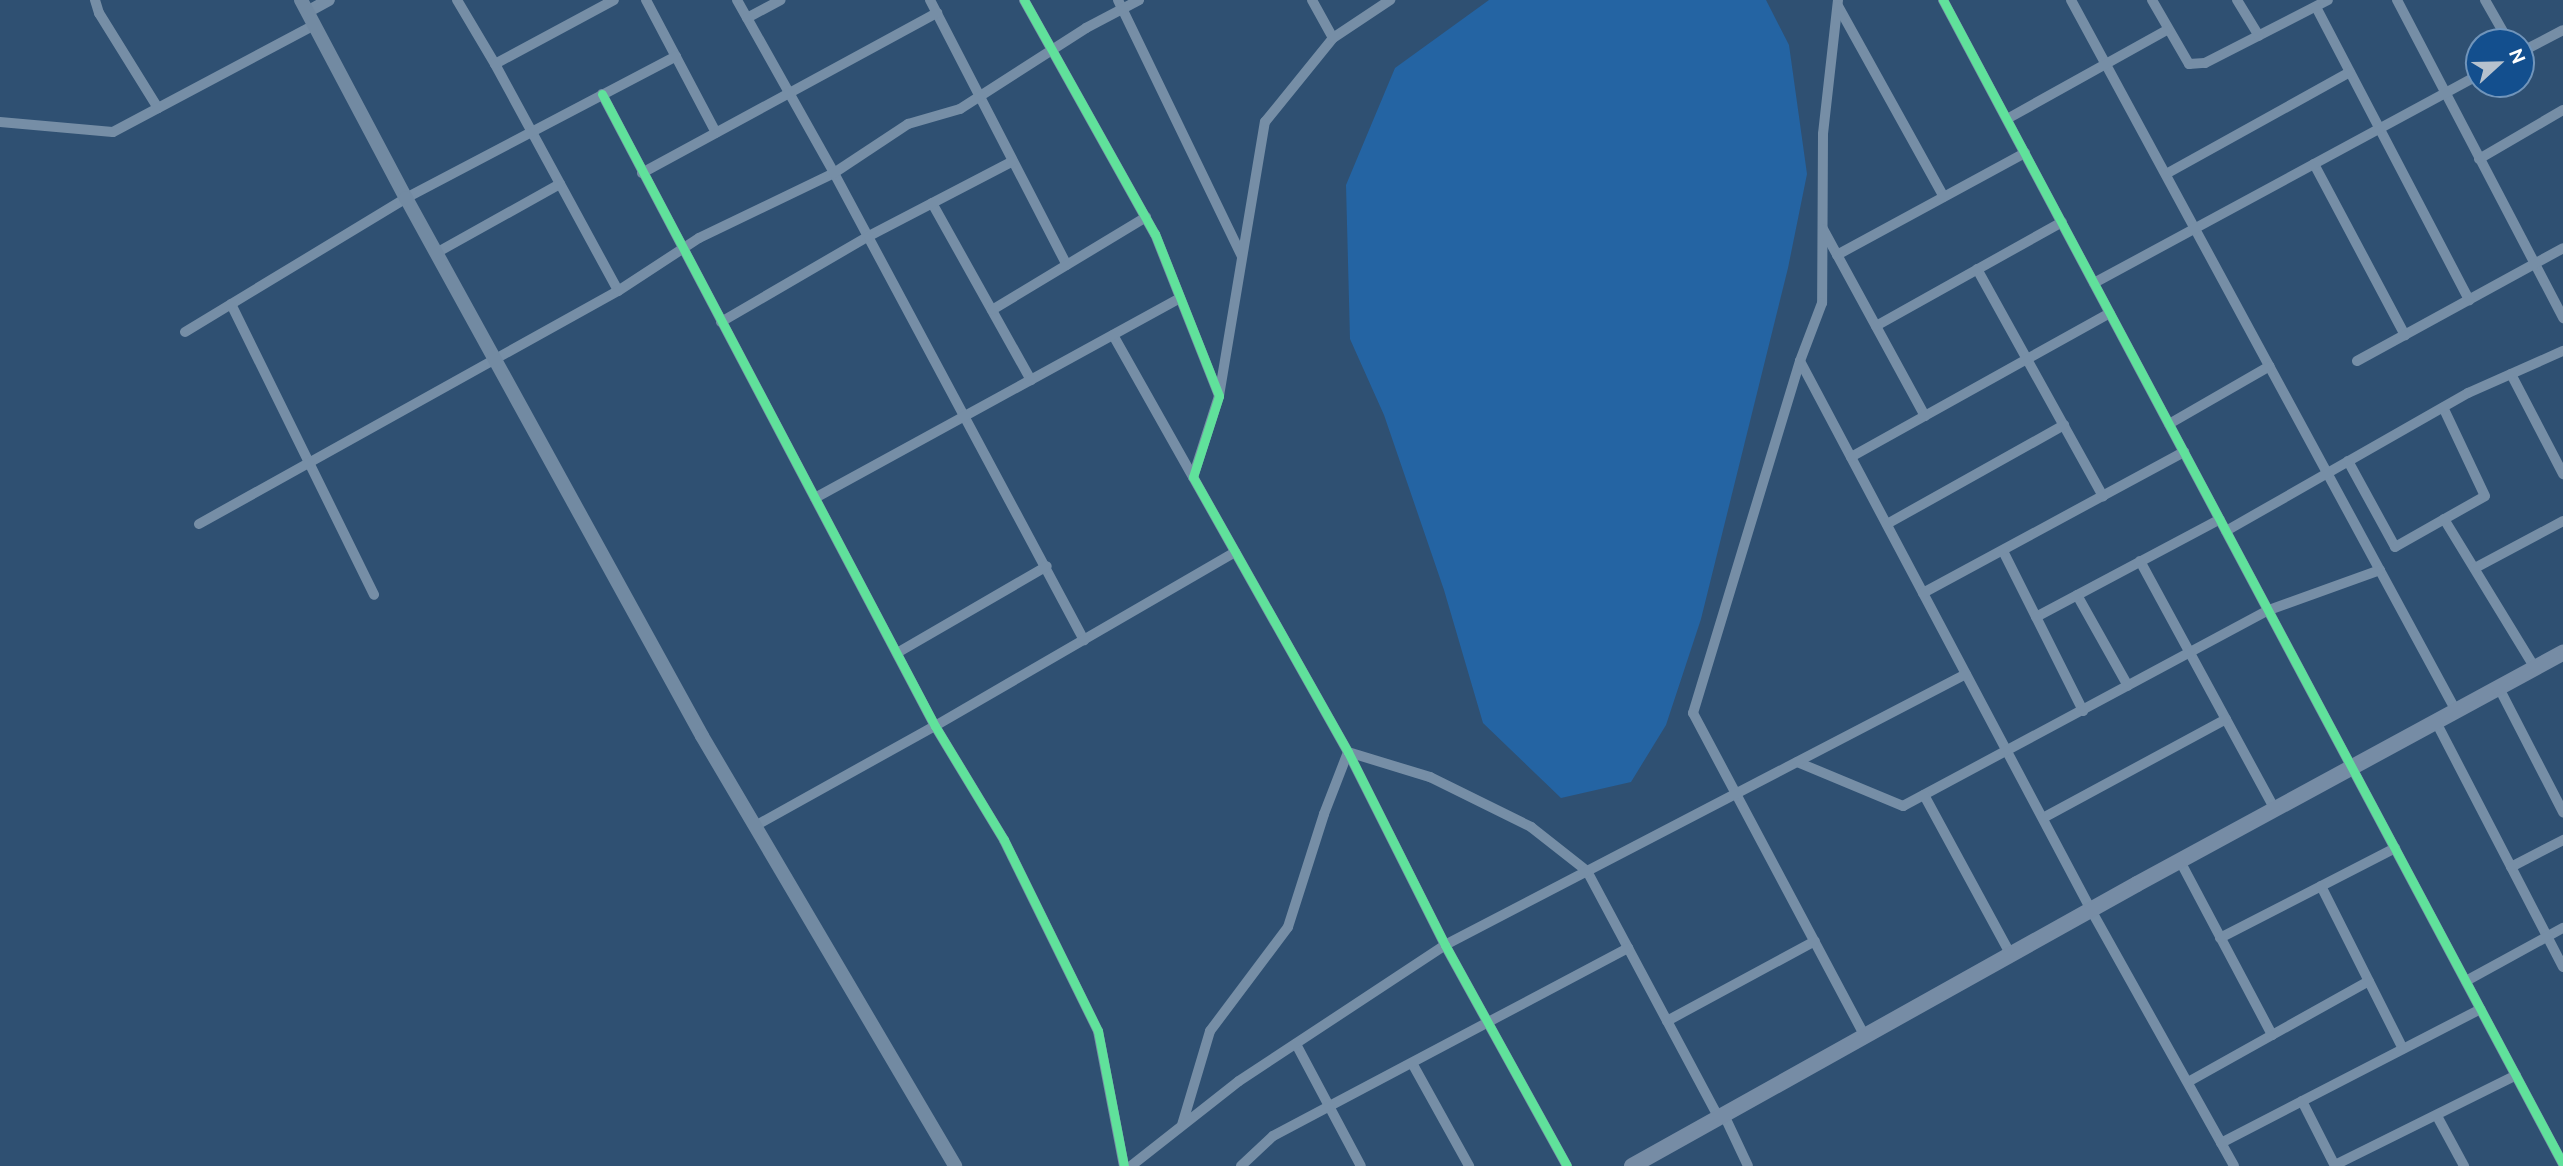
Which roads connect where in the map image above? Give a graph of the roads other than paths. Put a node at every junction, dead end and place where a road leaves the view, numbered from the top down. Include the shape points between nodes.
1 (95, 0) edge
2 (329, 0) edge
3 (457, 0) edge
4 (614, 0) edge
5 (646, 0) edge
6 (737, 0) edge
7 (781, 0) edge
8 (930, 0) edge
9 (1024, 0) edge
10 (1139, 0) edge
11 (1312, 0) edge
12 (1390, 0) edge
13 (1943, 0) edge
14 (2071, 0) edge
15 (2152, 0) edge
16 (2237, 0) edge
17 (2328, 0) edge
18 (2397, 0) edge
19 (2485, 0) edge
20 (1838, 3) edge
21 (1120, 4) edge
22 (2316, 7) junction
23 (307, 12) edge
24 (937, 13) junction
25 (747, 18) junction
26 (2501, 28) edge
27 (2168, 30) junction
28 (2563, 30) edge
29 (2259, 36) junction
30 (1333, 38) junction
31 (2535, 45) edge
32 (1051, 49) junction
33 (676, 56) junction
34 (495, 64) junction
35 (2106, 64) junction
36 (2350, 72) junction
37 (2465, 82) edge
38 (2445, 93) junction
39 (602, 94) junction
40 (788, 94) junction
41 (979, 95) junction
42 (158, 108) junction
43 (2563, 110) edge
44 (2007, 119) junction
45 (0, 122) edge
46 (2379, 128) junction
47 (532, 131) junction
48 (716, 133) junction
49 (2025, 153) junction
50 (2479, 159) junction
51 (1013, 161) junction
52 (2314, 164) junction
53 (642, 173) junction
54 (834, 173) junction
55 (2166, 174) junction
56 (560, 184) junction
57 (1944, 197) junction
58 (406, 198) junction
59 (932, 203) junction
60 (1146, 217) junction
61 (2062, 222) junction
62 (2195, 228) junction
63 (1823, 229) junction
64 (869, 236) junction
65 (2563, 248) edge
66 (682, 249) junction
67 (436, 253) junction
68 (1837, 255) junction
69 (1242, 257) junction
70 (2534, 264) junction
71 (1067, 265) junction
72 (1977, 269) junction
73 (2094, 283) junction
74 (618, 291) junction
75 (1181, 298) junction
76 (2469, 300) junction
77 (231, 304) junction
78 (992, 310) junction
79 (2110, 313) junction
80 (2563, 318) edge
81 (721, 322) junction
82 (1876, 326) junction
83 (185, 332) dead end
84 (1113, 335) junction
85 (2404, 335) junction
86 (2563, 351) edge
87 (495, 359) junction
88 (2027, 359) junction
89 (1800, 361) junction
90 (2357, 361) dead end
91 (2270, 366) junction
92 (2511, 374) junction
93 (1031, 380) junction
94 (1219, 396) junction
95 (2444, 407) junction
96 (965, 416) junction
97 (1925, 416) junction
98 (2169, 424) junction
99 (2064, 425) junction
100 (2184, 452) junction
101 (1851, 457) junction
102 (2348, 461) junction
103 (309, 463) junction
104 (2328, 473) junction
105 (2563, 474) edge
106 (1193, 477) junction
107 (2103, 496) junction
108 (815, 498) junction
109 (2220, 519) junction
110 (2444, 519) junction
111 (2563, 521) edge
112 (199, 524) dead end
113 (1886, 524) junction
114 (2226, 531) junction
115 (2003, 551) junction
116 (1235, 552) junction
117 (2140, 561) junction
118 (1047, 566) junction
119 (2475, 568) junction
120 (2380, 570) junction
121 (1923, 593) junction
122 (374, 595) dead end
123 (2077, 595) junction
124 (2269, 610) junction
125 (2036, 617) junction
126 (1084, 640) junction
127 (897, 653) junction
128 (2190, 653) junction
129 (2563, 653) edge
130 (2535, 668) junction
131 (1966, 674) junction
132 (2128, 686) junction
133 (2499, 688) junction
134 (2083, 711) junction
135 (2456, 711) junction
136 (2226, 719) junction
137 (2435, 722) junction
138 (935, 726) junction
139 (2007, 751) junction
140 (1348, 752) junction
141 (1797, 762) junction
142 (2352, 768) junction
143 (1736, 793) junction
144 (1924, 794) junction
145 (2275, 810) junction
146 (2563, 812) edge
147 (2043, 818) junction
148 (755, 826) junction
149 (2563, 840) edge
150 (2395, 848) junction
151 (2180, 861) junction
152 (2511, 867) junction
153 (1587, 871) junction
154 (2321, 886) junction
155 (2091, 910) junction
156 (2563, 928) edge
157 (2547, 936) junction
158 (2220, 938) junction
159 (1815, 941) junction
160 (1445, 945) junction
161 (1628, 948) junction
162 (2011, 954) junction
163 (2563, 967) edge
164 (2369, 981) junction
165 (2466, 981) junction
166 (2481, 1009) junction
167 (1667, 1021) junction
168 (1488, 1023) junction
169 (2272, 1035) junction
170 (1865, 1036) junction
171 (1296, 1044) junction
172 (2403, 1049) junction
173 (1412, 1063) junction
174 (2516, 1075) junction
175 (2188, 1082) junction
176 (2302, 1101) junction
177 (1329, 1107) junction
178 (1722, 1116) junction
179 (2437, 1116) junction
180 (1182, 1125) junction
181 (2221, 1143) junction
182 (2563, 1164) edge
183 (955, 1166) edge
184 (1124, 1166) edge
185 (1131, 1166) edge
186 (1241, 1166) edge
187 (1361, 1166) edge
188 (1469, 1166) edge
189 (1567, 1166) edge
190 (1632, 1166) edge
191 (1748, 1166) edge
192 (2234, 1166) edge
193 (2335, 1166) edge
194 (2464, 1166) edge

1 - 42 street
2 - 23 street
3 - 34 street
4 - 34 street
5 - 33 street
6 - 25 street
7 - 25 street
8 - 24 street
9 - 32 street
10 - 21 street
11 - 30 street
12 - 30 street
13 - 44 street
14 - 35 street
15 - 27 street
16 - 29 street
17 - 22 street
18 - 38 street
19 - 26 street
20 - 57 street
20 - 63 street via 1823,134
21 - 32 street
21 - 69 street
22 - 29 street
22 - 36 street
23 - 42 street
23 - 58 main road
24 - 40 street
24 - 41 street
25 - 40 street
27 - 29 street via 2189,64 2205,63
27 - 35 street
28 - 31 street
30 - 69 street via 1265,122
32 - 41 street
32 - 60 street
33 - 39 street
33 - 48 street
34 - 47 street
35 - 44 street
35 - 55 street
36 - 46 street
36 - 55 street
37 - 38 street
38 - 46 street
38 - 50 street
39 - 47 street
39 - 53 street
40 - 48 street
40 - 54 street
41 - 51 street
41 - 54 street via 960,109 908,124
42 - 45 street via 113,132
43 - 50 street
44 - 49 street
46 - 52 street
46 - 76 street
47 - 56 street
47 - 58 street
48 - 53 street
49 - 57 street
49 - 61 street
50 - 70 street
51 - 59 street
51 - 71 street
52 - 62 street
52 - 85 street
53 - 66 street
54 - 64 street
54 - 66 street
55 - 62 street
56 - 67 street
56 - 74 street
57 - 68 street
58 - 67 main road
58 - 77 street
59 - 64 street
59 - 78 street
60 - 71 street
60 - 75 street
61 - 72 street
61 - 73 street
62 - 73 street
62 - 91 street
63 - 68 street
63 - 89 street via 1822,303
64 - 81 street
64 - 96 street
65 - 70 street
66 - 74 street
66 - 81 street
67 - 87 main road
68 - 82 street
69 - 94 street
70 - 76 street
70 - 80 street
71 - 78 street
72 - 82 street
72 - 88 street
73 - 79 street
74 - 87 street
75 - 84 street
75 - 94 street
76 - 85 street
77 - 83 street
77 - 103 street
78 - 93 street
79 - 88 street
79 - 98 street
81 - 108 street
82 - 97 street
84 - 93 street
84 - 106 street
85 - 90 street
86 - 92 street
87 - 103 street
87 - 148 main road
88 - 97 street
88 - 99 street
89 - 101 street
89 - 143 street via 1693,713
91 - 98 street
91 - 104 street
92 - 95 street
92 - 105 street
93 - 96 street
94 - 106 street
95 - 102 street
95 - 110 street via 2485,496
96 - 108 street
96 - 118 street
97 - 101 street
98 - 100 street
99 - 107 street
99 - 113 street
100 - 107 street
100 - 109 street
101 - 113 street
102 - 104 street
102 - 110 street via 2395,547
103 - 112 street
103 - 122 street
104 - 114 street
104 - 120 street
106 - 116 street
107 - 115 street
108 - 127 street
109 - 114 street
109 - 117 street
110 - 119 street
111 - 119 street
113 - 121 street
114 - 124 street
115 - 121 street
115 - 125 street
116 - 126 street
116 - 140 street
117 - 123 street
117 - 128 street
118 - 126 street
118 - 127 street
119 - 130 street
120 - 124 street
120 - 135 street
121 - 131 street
123 - 125 street
123 - 132 street
124 - 128 street
124 - 142 street
125 - 134 street
126 - 138 street
127 - 138 street
128 - 132 street
128 - 136 street
129 - 130 main road
130 - 133 main road
131 - 139 street
131 - 141 street
132 - 134 street
133 - 135 main road
133 - 146 street
134 - 139 street
135 - 137 main road
136 - 145 street
136 - 147 street
137 - 142 main road
137 - 152 street
138 - 148 street
138 - 184 street via 1004,840 1098,1031
139 - 144 street
139 - 147 street
140 - 153 street via 1430,777 1531,827
140 - 160 street
140 - 180 street via 1288,927 1210,1031
141 - 143 street
141 - 144 street via 1903,806
142 - 145 main road
142 - 150 street
143 - 153 street
143 - 159 street
144 - 162 street
145 - 151 main road
147 - 155 street
148 - 183 main road
149 - 152 street
150 - 154 street
150 - 165 street
151 - 155 main road
151 - 158 street
152 - 157 street
153 - 160 street
153 - 161 street
154 - 158 street
154 - 164 street
155 - 162 main road
155 - 175 street
156 - 157 street
157 - 163 street
157 - 165 street
158 - 169 street
159 - 167 street
159 - 170 street
160 - 168 street
160 - 171 street
161 - 167 street
161 - 168 street
162 - 170 main road
164 - 169 street
164 - 172 street
165 - 166 street
166 - 172 street
166 - 174 street
167 - 178 street
168 - 173 street
168 - 189 street
169 - 175 street
170 - 178 main road
171 - 177 street
171 - 180 street
172 - 176 street
173 - 177 street
173 - 188 street
174 - 179 street
174 - 182 street
175 - 181 street
176 - 181 street
176 - 193 street
177 - 186 street via 1273,1136
177 - 187 street
178 - 190 main road
178 - 191 street
179 - 193 street
179 - 194 street
180 - 185 street
181 - 192 street

